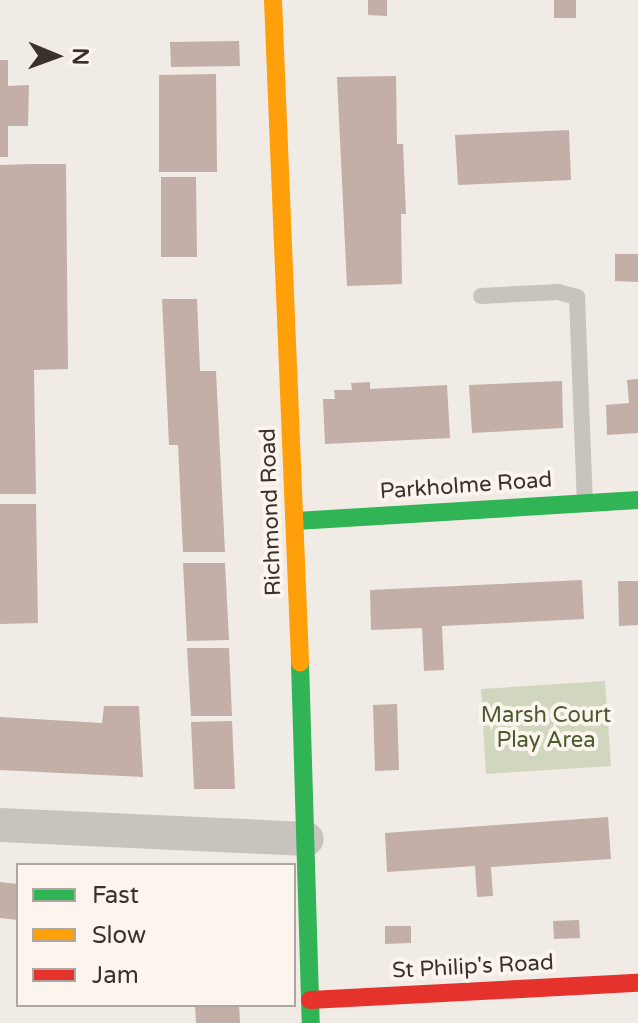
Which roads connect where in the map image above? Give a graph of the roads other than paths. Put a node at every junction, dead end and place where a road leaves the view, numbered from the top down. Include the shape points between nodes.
1 (273, 0) edge
2 (481, 296) dead end
3 (638, 500) edge
4 (585, 503) junction
5 (296, 521) junction
6 (0, 825) edge
7 (307, 839) junction
8 (638, 983) edge
9 (310, 1000) junction
10 (311, 1023) edge

1 - 5 street, Richmond Road
2 - 4 lane via 558,292 577,297
3 - 4 street, Parkholme Road
4 - 5 street, Parkholme Road
5 - 7 street, Richmond Road
6 - 7 street
7 - 9 street, Richmond Road
8 - 9 street, St Philip's Road
9 - 10 street, Richmond Road

